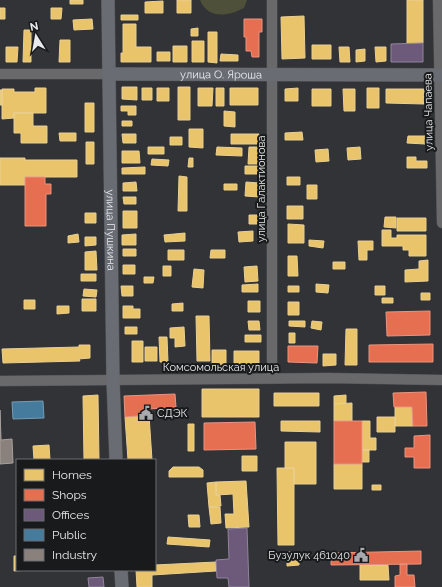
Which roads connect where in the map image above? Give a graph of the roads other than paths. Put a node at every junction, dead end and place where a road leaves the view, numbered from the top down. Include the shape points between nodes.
1 (108, 0) edge
2 (272, 0) edge
3 (438, 0) edge
4 (0, 74) edge
5 (108, 74) junction
6 (273, 74) junction
7 (441, 75) edge
8 (442, 223) edge
9 (272, 379) junction
10 (113, 380) junction
11 (442, 380) edge
12 (0, 381) edge
13 (116, 459) edge
14 (121, 571) edge
15 (122, 587) edge

1 - 5 main road, улица Пушкина
2 - 6 street, улица Галактионова
3 - 7 street, улица Чапаева
4 - 5 street, улица О. Яроша
5 - 6 main road, улица О. Яроша
5 - 10 main road, улица Пушкина
6 - 7 main road, улица О. Яроша
6 - 9 street, улица Галактионова
7 - 8 street, улица Чапаева
9 - 10 street, Комсомольская улица
9 - 11 street, Комсомольская улица
10 - 12 street, Комсомольская улица
10 - 13 main road, улица Пушкина
14 - 15 main road

